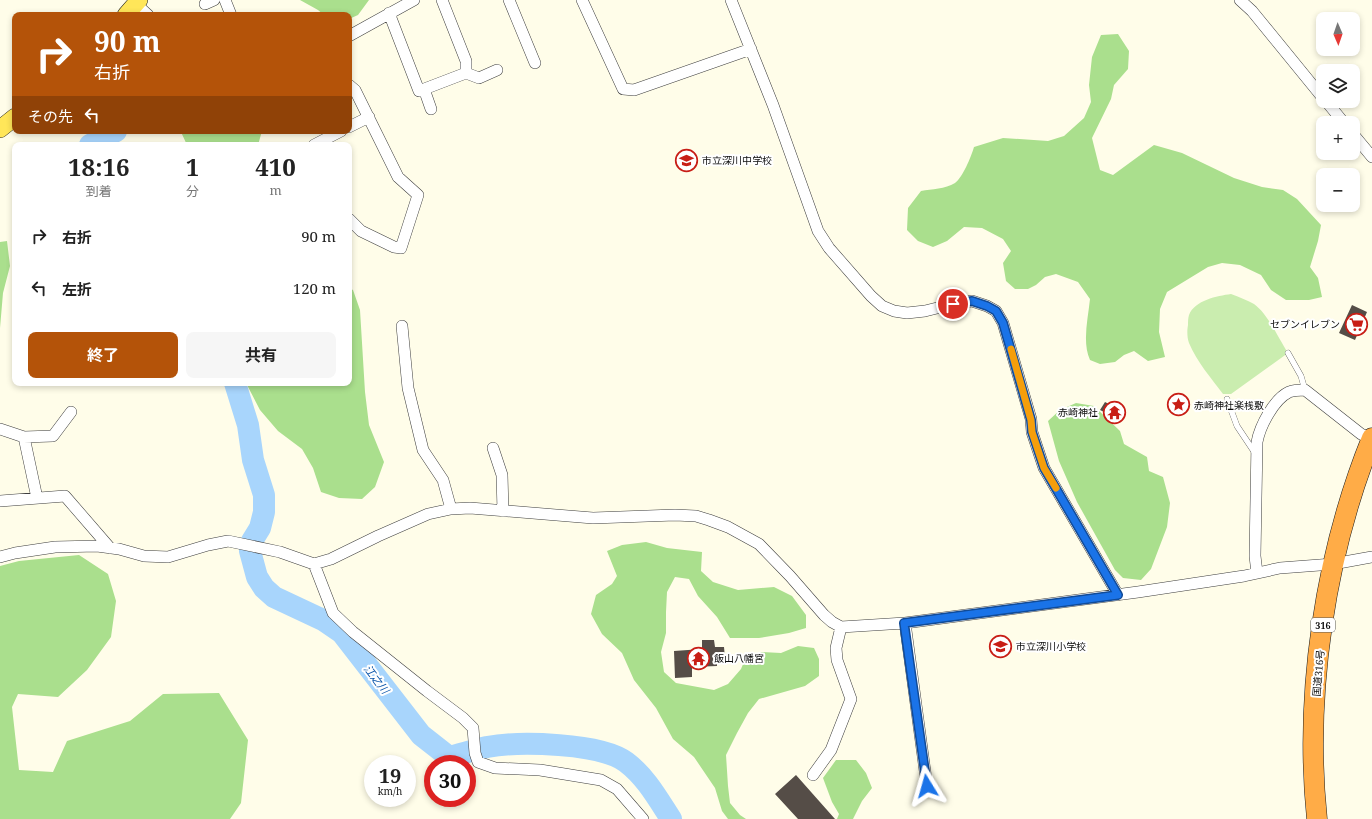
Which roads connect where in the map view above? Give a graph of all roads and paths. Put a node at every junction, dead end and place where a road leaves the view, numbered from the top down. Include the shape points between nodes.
1 (225, 0) edge
2 (414, 0) edge
3 (442, 0) edge
4 (508, 0) edge
5 (582, 0) edge
6 (731, 0) edge
7 (1240, 0) edge
8 (230, 12) edge
9 (389, 13) junction
10 (352, 34) edge
11 (751, 49) junction
12 (535, 63) dead end
13 (497, 70) dead end
14 (466, 73) junction
15 (352, 88) edge
16 (424, 89) junction
17 (1316, 89) edge
18 (1332, 108) edge
19 (431, 109) dead end
20 (1338, 116) edge
21 (369, 117) junction
22 (12, 120) edge
23 (352, 126) edge
24 (0, 130) edge
25 (335, 134) edge
26 (320, 142) edge
27 (1360, 142) edge
28 (1372, 157) edge
29 (352, 222) edge
30 (402, 326) dead end
31 (1288, 353) dead end
32 (1305, 390) junction
33 (1227, 398) dead end
34 (71, 412) dead end
35 (0, 429) edge
36 (24, 437) junction
37 (1372, 438) edge
38 (493, 448) dead end
39 (1256, 456) junction
40 (37, 498) junction
41 (0, 501) edge
42 (451, 508) junction
43 (503, 511) junction
44 (110, 548) junction
45 (0, 557) edge
46 (1372, 557) edge
47 (314, 564) junction
48 (1333, 564) junction
49 (1257, 573) junction
50 (1118, 595) junction
51 (904, 623) junction
52 (841, 628) junction
53 (813, 775) dead end
54 (927, 786) dead end
55 (643, 819) edge
56 (1317, 819) edge

1 - 8 street
2 - 9 street
3 - 14 street via 466,61
4 - 12 street
5 - 11 street via 623,88 634,90
6 - 11 street
7 - 17 street via 1252,11
9 - 10 street
9 - 16 street via 419,91
11 - 50 street via 818,231 829,248 871,296 882,306 907,313 972,301 996,311 1003,323 1044,468
13 - 14 street via 479,78
14 - 16 street
15 - 21 street
16 - 19 street
18 - 20 street
21 - 23 street
21 - 29 street via 398,177 418,195 401,248 361,231
22 - 24 main road
25 - 26 street
27 - 28 street
30 - 42 street via 408,388 423,450 443,480
31 - 32 lane via 1301,376
32 - 37 street via 1361,434
32 - 39 street via 1285,394 1265,418 1259,431
33 - 39 lane via 1238,426
34 - 36 street via 53,436
35 - 36 street
36 - 40 street
37 - 48 highway, 国道316号 / 316 via 1346,510
38 - 43 street via 502,475
39 - 49 street
40 - 41 street
40 - 44 street via 65,496
42 - 43 street
42 - 47 street via 428,514 332,559
43 - 52 street via 593,518 696,516 716,522 759,544 824,615
44 - 45 street via 55,547
44 - 47 street via 144,556 168,557 228,541 280,552
46 - 48 street
47 - 55 street via 332,613 352,632 473,728 474,753 478,762 495,768 540,770 601,780 617,789
48 - 49 street via 1280,568
48 - 56 highway, 国道316号 / 316 via 1317,667 1314,712 1314,790
49 - 50 street
50 - 51 street
51 - 52 street
51 - 54 street
52 - 53 street via 836,648 837,660 851,699 831,750

